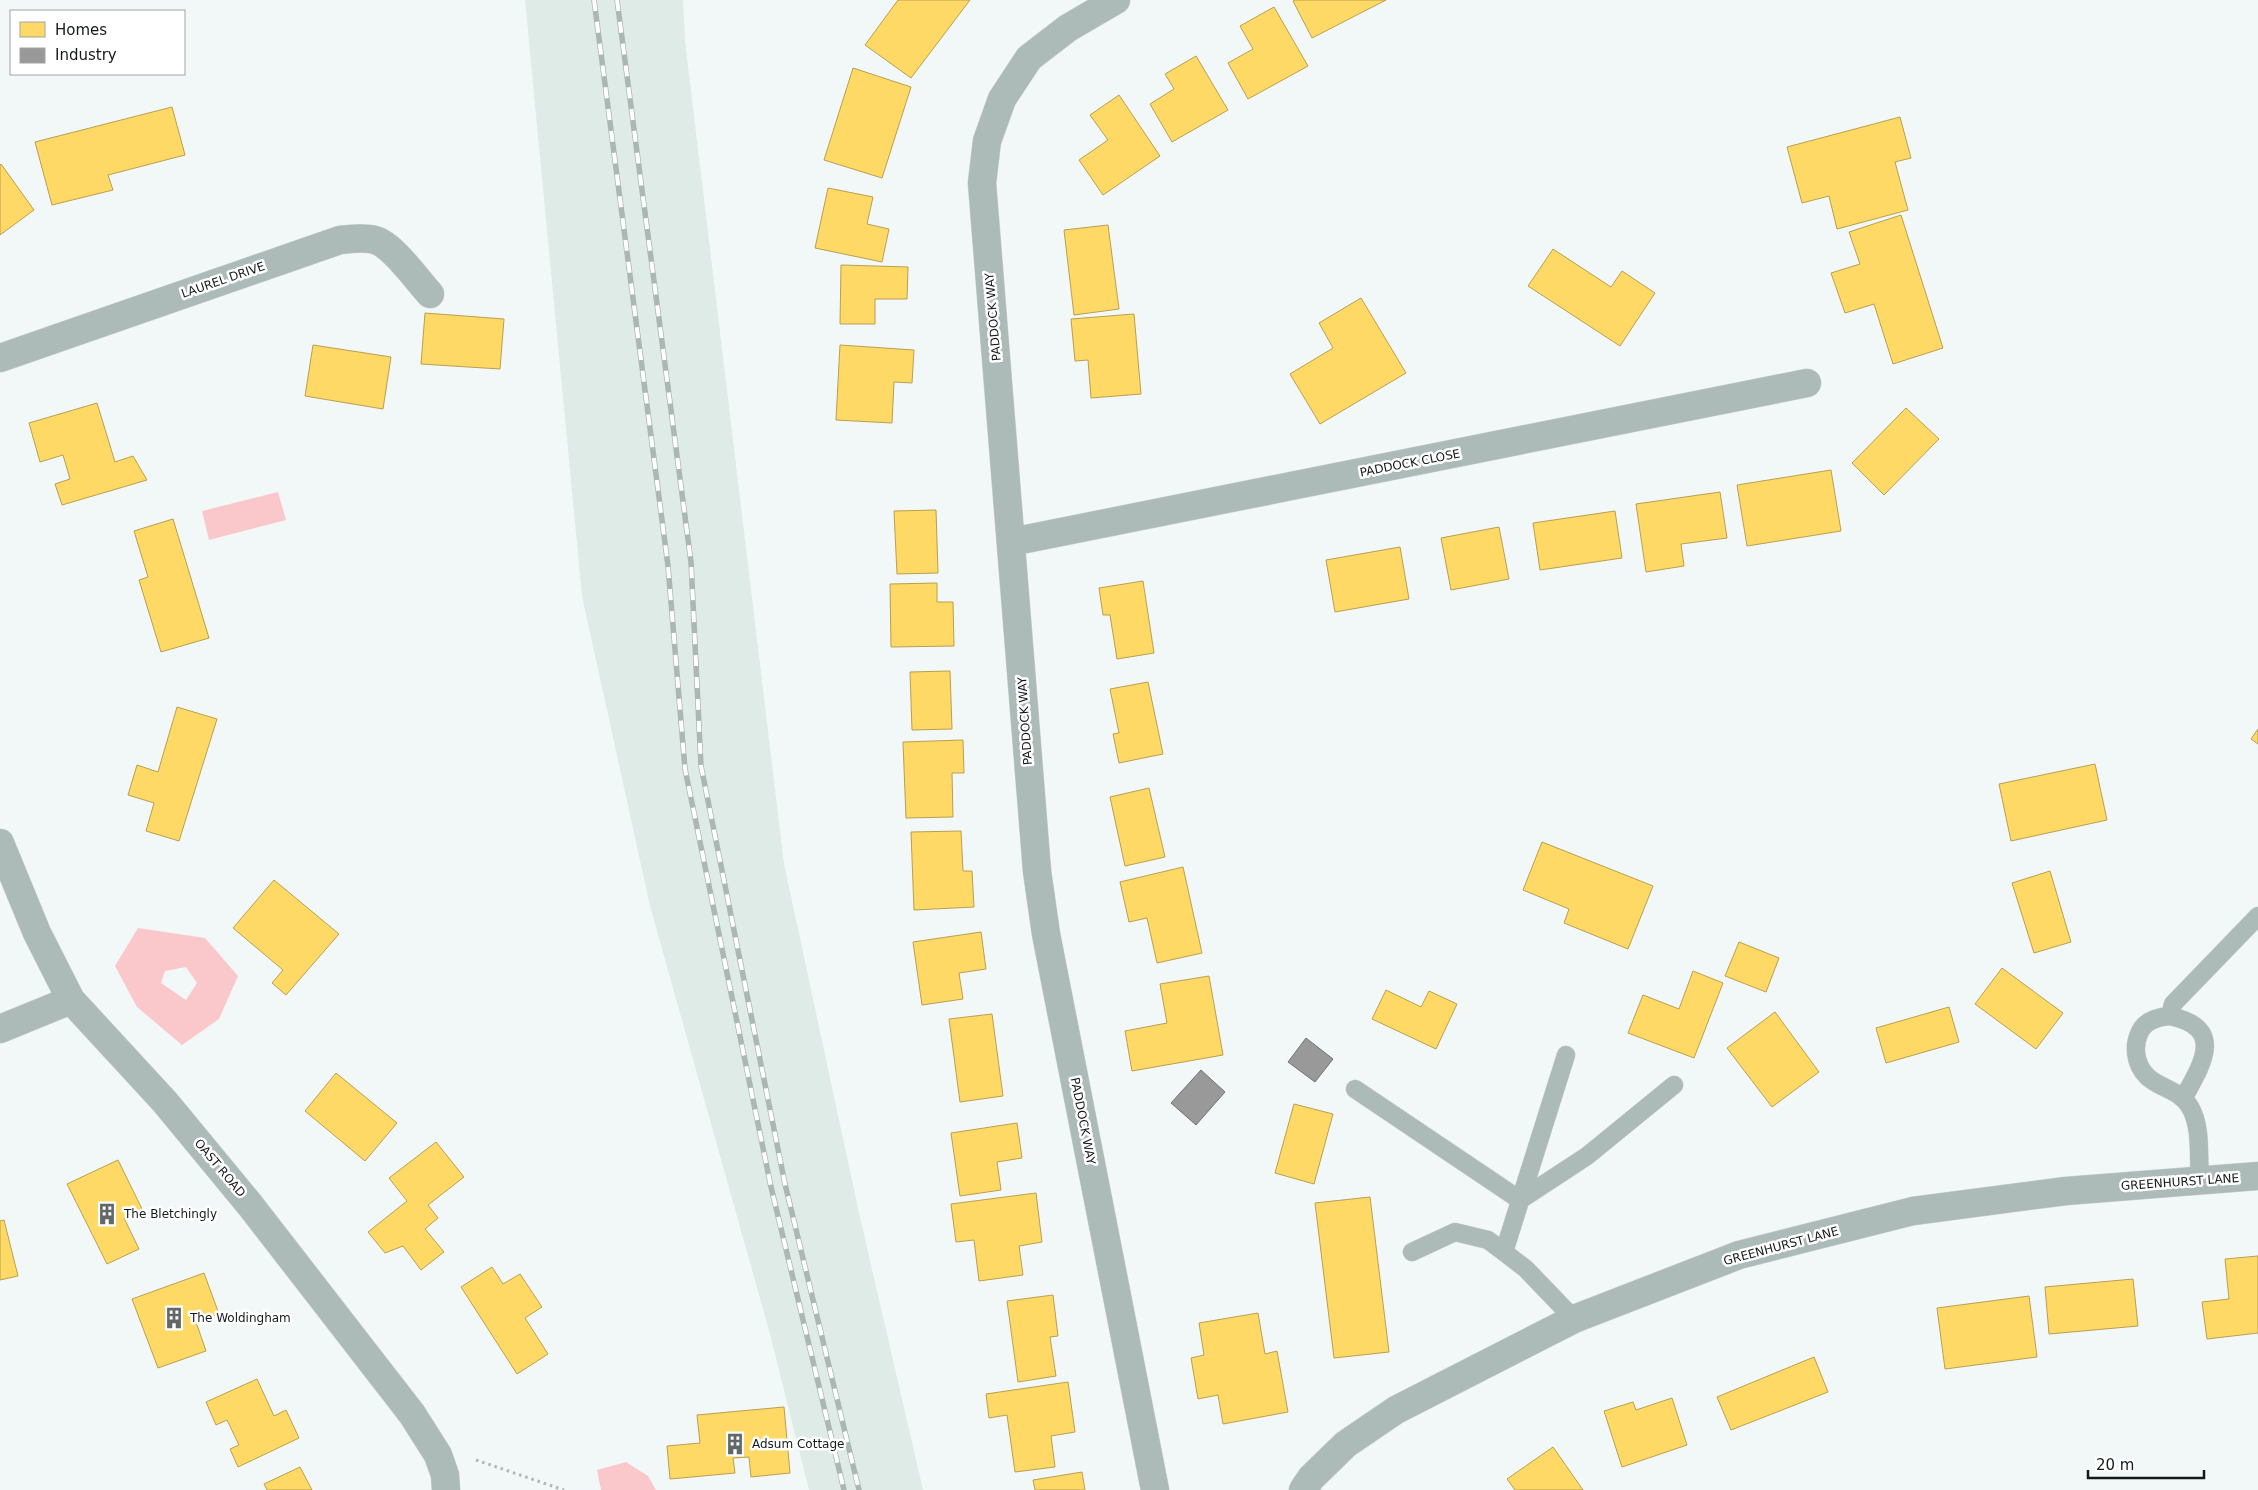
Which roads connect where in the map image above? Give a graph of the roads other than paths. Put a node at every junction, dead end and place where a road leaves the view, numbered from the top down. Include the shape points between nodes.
1 (1116, 0) edge
2 (430, 294) dead end
3 (0, 358) edge
4 (1808, 383) dead end
5 (1011, 542) junction
6 (0, 843) edge
7 (2258, 916) edge
8 (71, 1000) junction
9 (2170, 1016) junction
10 (0, 1029) edge
11 (1566, 1055) dead end
12 (1674, 1084) dead end
13 (1355, 1089) dead end
14 (2184, 1097) junction
15 (2258, 1176) edge
16 (2200, 1180) junction
17 (1520, 1200) junction
18 (1412, 1252) dead end
19 (1504, 1252) junction
20 (1574, 1319) junction
21 (446, 1490) edge
22 (1155, 1490) edge
23 (1303, 1490) edge

1 - 5 street, PADDOCK WAY via 1068,28 1030,58 1002,99 987,142 982,183
2 - 3 street, LAUREL DRIVE via 390,249 376,240 340,240
4 - 5 street, PADDOCK CLOSE
5 - 22 street, PADDOCK WAY via 1037,871 1046,934
6 - 8 street, OAST ROAD via 36,933
7 - 9 lane via 2173,1004
8 - 10 street
8 - 21 street, OAST ROAD via 165,1102 250,1205 412,1414 438,1455
9 - 14 lane via 2195,1024 2203,1034 2205,1049 2202,1063
9 - 14 lane via 2158,1017 2140,1031 2136,1055 2142,1070 2152,1081
11 - 17 lane
12 - 17 lane via 1587,1156
13 - 17 lane
14 - 16 lane via 2192,1110 2196,1130
15 - 16 street, GREENHURST LANE
16 - 20 street, GREENHURST LANE via 2066,1191 1914,1211 1739,1255
17 - 19 lane
18 - 19 lane via 1455,1232 1488,1240
19 - 20 lane via 1526,1269
20 - 23 street, GREENHURST LANE via 1396,1410 1346,1444

